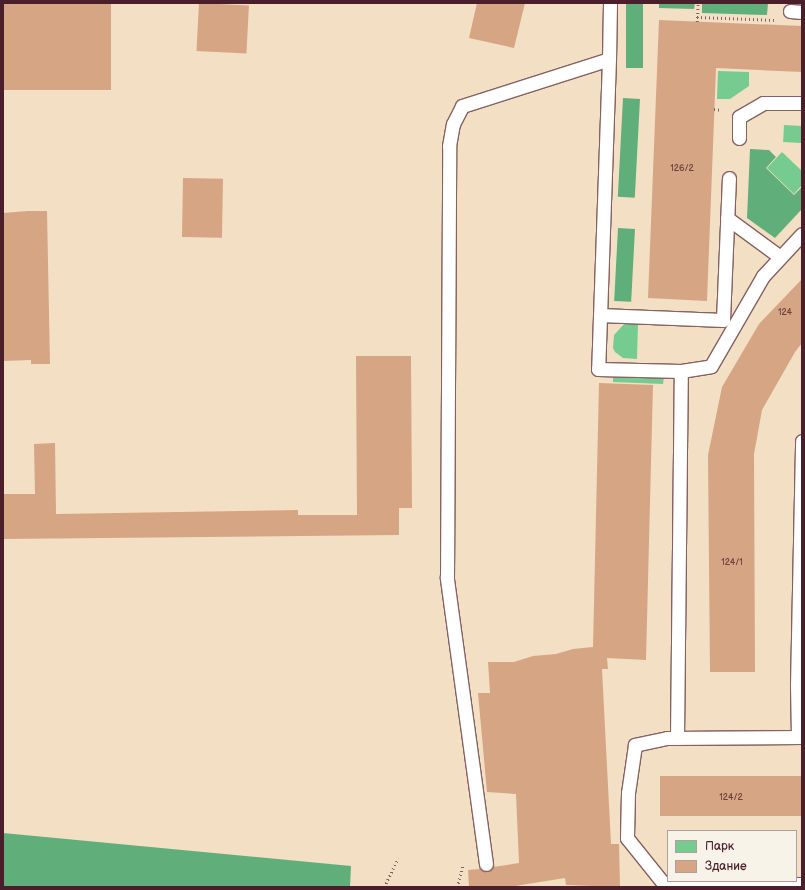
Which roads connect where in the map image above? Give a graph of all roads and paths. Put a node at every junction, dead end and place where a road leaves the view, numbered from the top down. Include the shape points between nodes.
1 (610, 3) edge
2 (698, 3) edge
3 (697, 17) junction
4 (777, 20) dead end
5 (697, 22) dead end
6 (609, 59) junction
7 (802, 103) edge
8 (739, 138) dead end
9 (729, 178) dead end
10 (727, 218) junction
11 (802, 234) edge
12 (780, 257) junction
13 (600, 315) junction
14 (681, 371) junction
15 (802, 441) edge
16 (800, 737) edge
17 (677, 738) junction
18 (398, 858) dead end
19 (486, 864) dead end
20 (463, 865) dead end
21 (802, 884) edge
22 (384, 887) edge
23 (457, 887) edge

1 - 6 lane
2 - 3 path
3 - 4 path
3 - 5 path
6 - 13 lane
6 - 19 lane via 462,106 453,124 449,146 448,578
7 - 8 lane via 763,103 739,117
9 - 10 lane
10 - 12 lane
10 - 13 lane via 723,320
11 - 12 lane
12 - 14 lane via 763,276 710,366
13 - 14 lane via 598,369
14 - 17 lane
15 - 16 lane via 797,685
16 - 17 lane
17 - 21 lane via 635,745 628,793 627,838 662,883
18 - 22 path
20 - 23 path

